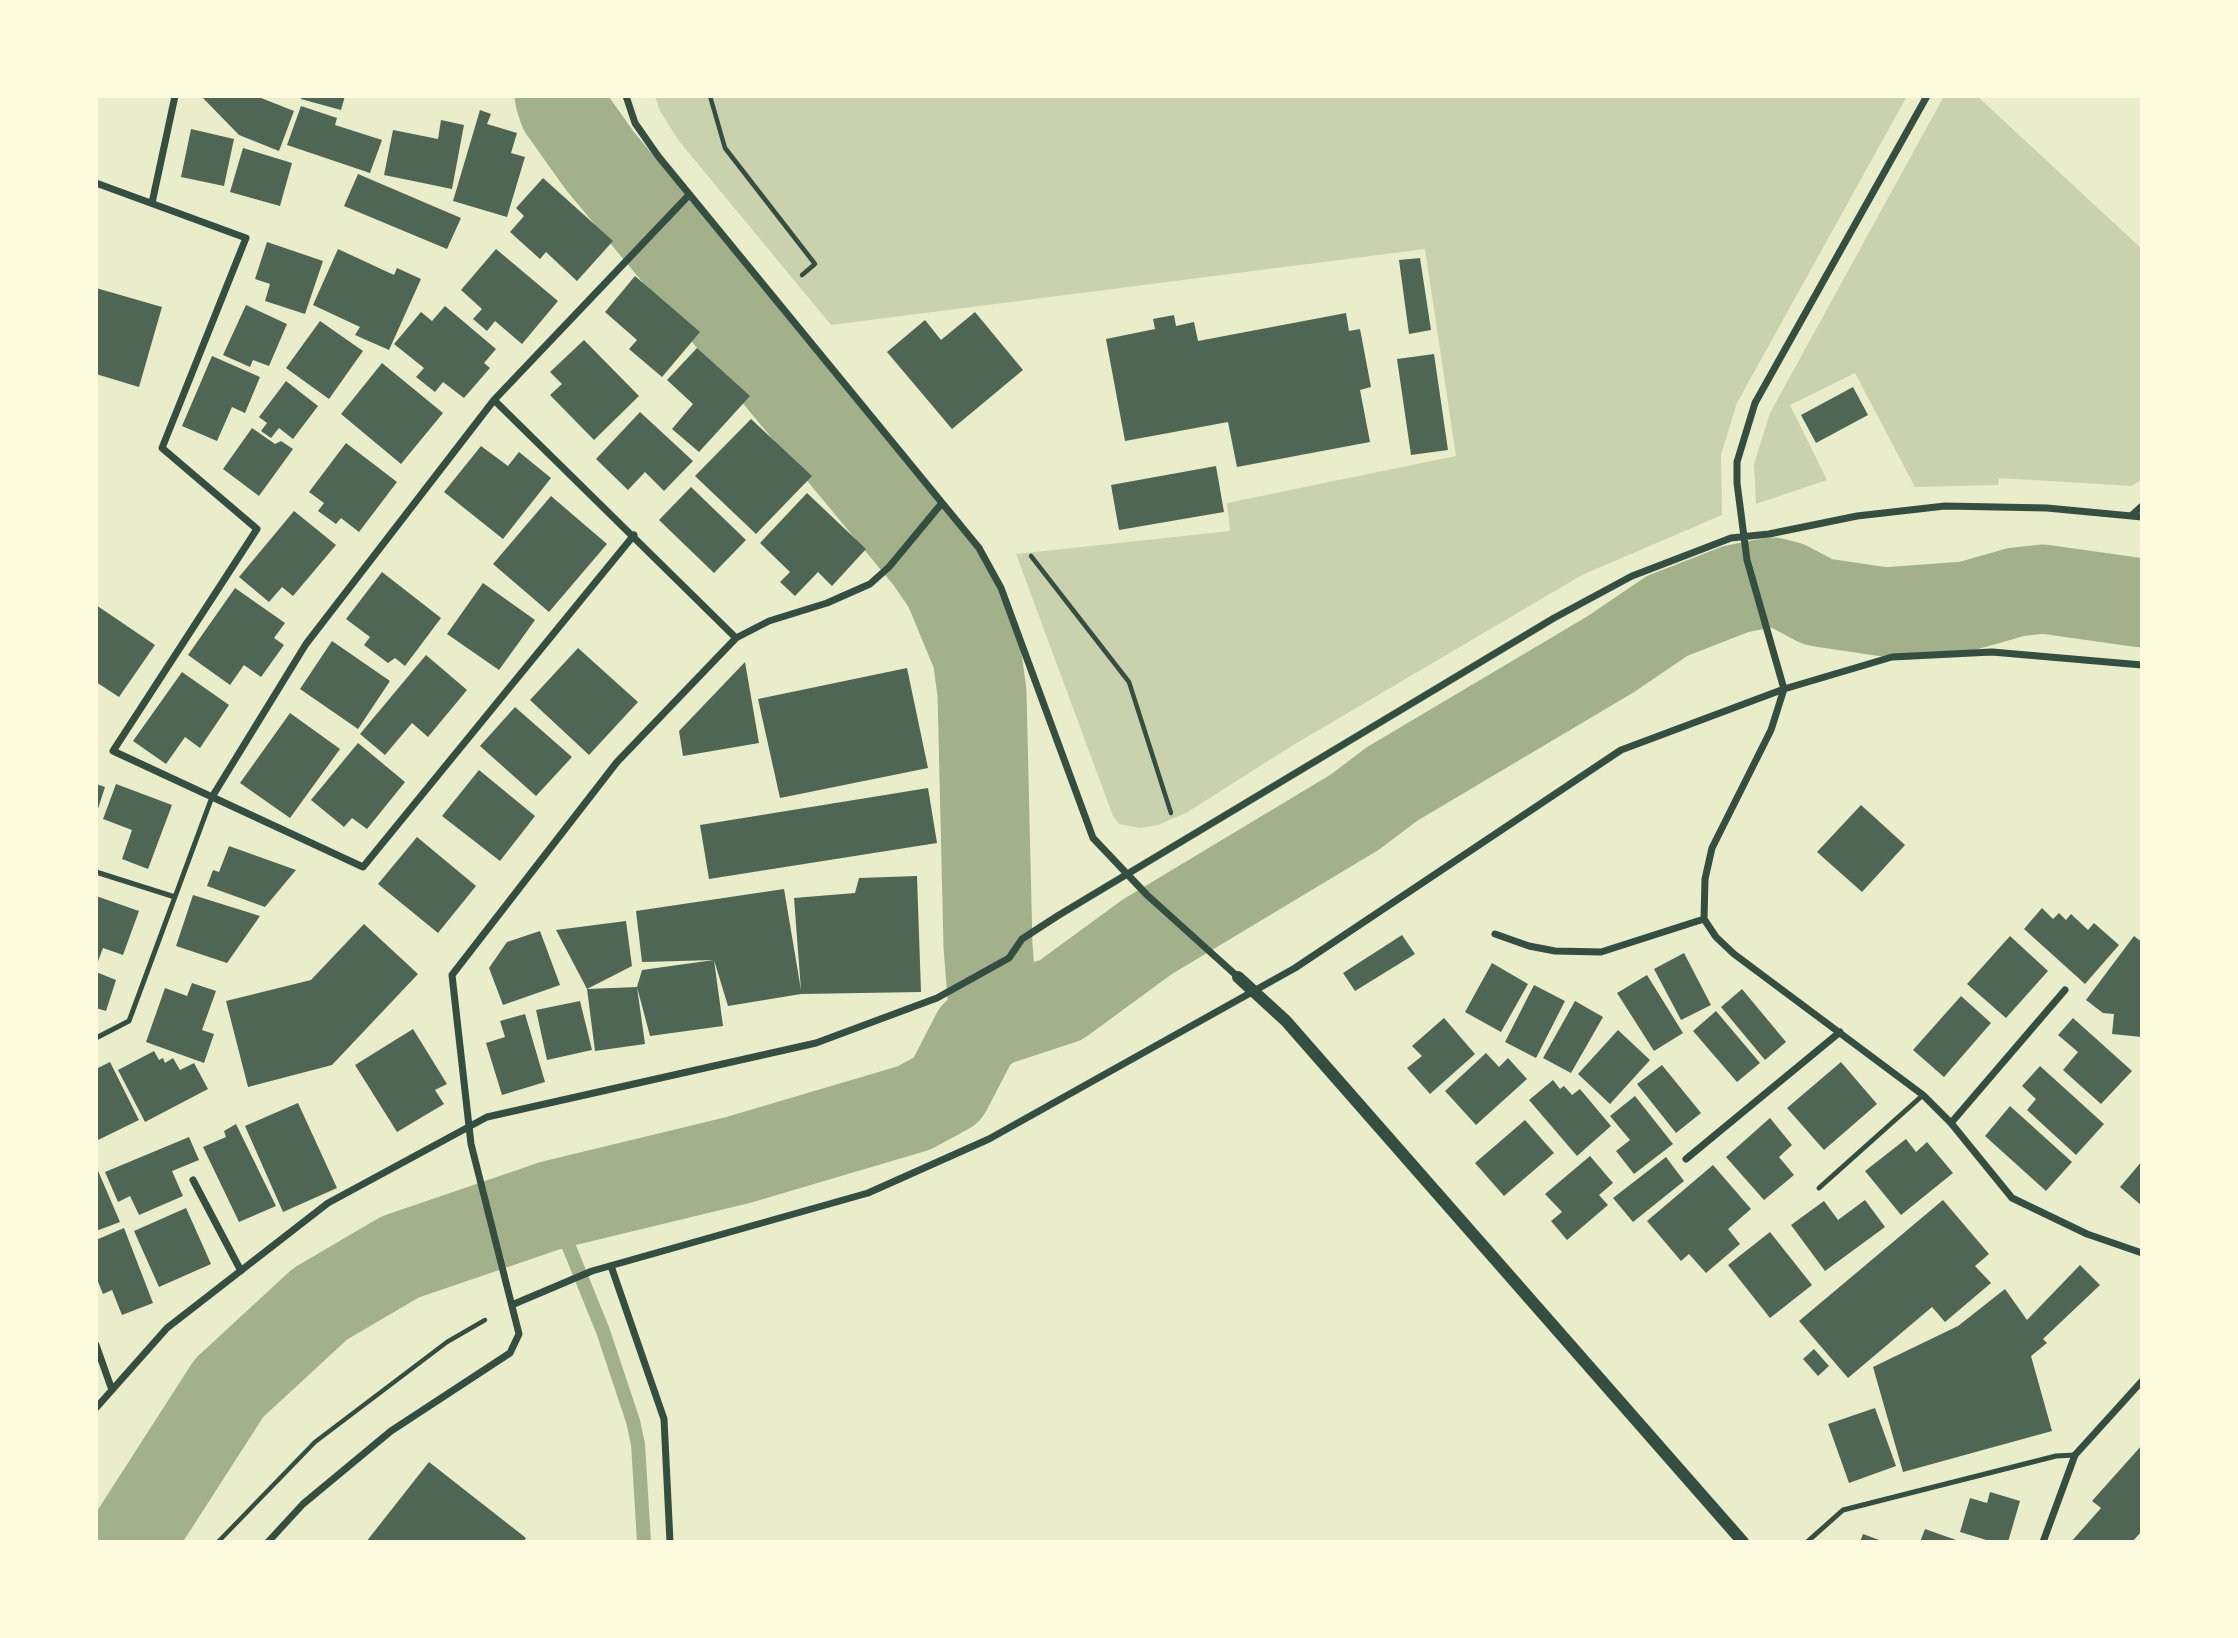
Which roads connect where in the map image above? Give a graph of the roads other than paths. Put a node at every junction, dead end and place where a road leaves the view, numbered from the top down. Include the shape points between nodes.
1 (175, 96) edge
2 (626, 96) edge
3 (1927, 96) edge
4 (96, 183) edge
5 (689, 195) junction
6 (152, 203) junction
7 (494, 400) junction
8 (942, 503) junction
9 (2142, 506) edge
10 (2132, 515) junction
11 (2142, 517) edge
12 (634, 535) junction
13 (1743, 536) junction
14 (736, 638) junction
15 (2142, 665) edge
16 (1784, 689) junction
17 (212, 797) junction
18 (96, 872) edge
19 (1126, 874) junction
20 (175, 897) junction
21 (1704, 919) junction
22 (1495, 934) dead end
23 (1238, 977) joint
24 (1253, 990) junction
25 (2065, 990) dead end
26 (1840, 1032) junction
27 (96, 1038) edge
28 (1923, 1095) junction
29 (1951, 1123) junction
30 (471, 1127) junction
31 (1686, 1159) dead end
32 (193, 1180) dead end
33 (1819, 1188) dead end
34 (2142, 1253) edge
35 (611, 1266) junction
36 (241, 1270) junction
37 (513, 1304) junction
38 (96, 1345) edge
39 (2142, 1381) edge
40 (112, 1390) junction
41 (96, 1408) edge
42 (2076, 1455) junction
43 (268, 1542) edge
44 (670, 1542) edge
45 (1743, 1542) edge
46 (1807, 1542) edge
47 (2043, 1542) edge

1 - 6 street
2 - 5 street via 635,122
3 - 13 street via 1755,403 1738,462
4 - 6 street
5 - 7 street
5 - 8 street
6 - 17 street via 246,238 162,448 257,529 113,751
7 - 12 street
7 - 17 street via 306,644
8 - 14 street via 870,584
8 - 19 street via 993,570 1087,825
9 - 10 street
10 - 11 street
10 - 13 street via 1945,506
12 - 14 street
12 - 17 street via 363,867
13 - 16 street
13 - 19 street via 1632,576 1574,607
14 - 30 street via 617,762 452,975
15 - 16 street via 1992,652 1892,657
16 - 21 street via 1771,730 1712,848
16 - 24 street via 1622,750 1295,968
17 - 20 lane
18 - 20 lane
19 - 23 street
19 - 30 street via 1022,939 1009,958 893,1016 816,1043 487,1118
20 - 27 lane via 129,1021
21 - 22 street via 1601,952 1555,951
21 - 26 street via 1734,954
23 - 24 street
24 - 35 street via 989,1139 868,1193
24 - 45 street via 1286,1021
25 - 29 street
26 - 28 street
26 - 31 street
28 - 29 street
28 - 33 lane
29 - 34 street via 2012,1198 2087,1234
30 - 36 street via 328,1203
30 - 37 street via 471,1144
32 - 36 street
35 - 37 street
35 - 44 street via 664,1419
36 - 40 street via 167,1328
37 - 43 street via 519,1334 510,1353 391,1431 303,1504
38 - 40 street
39 - 42 street
40 - 41 street
42 - 46 lane via 2056,1456 1843,1510
42 - 47 street

